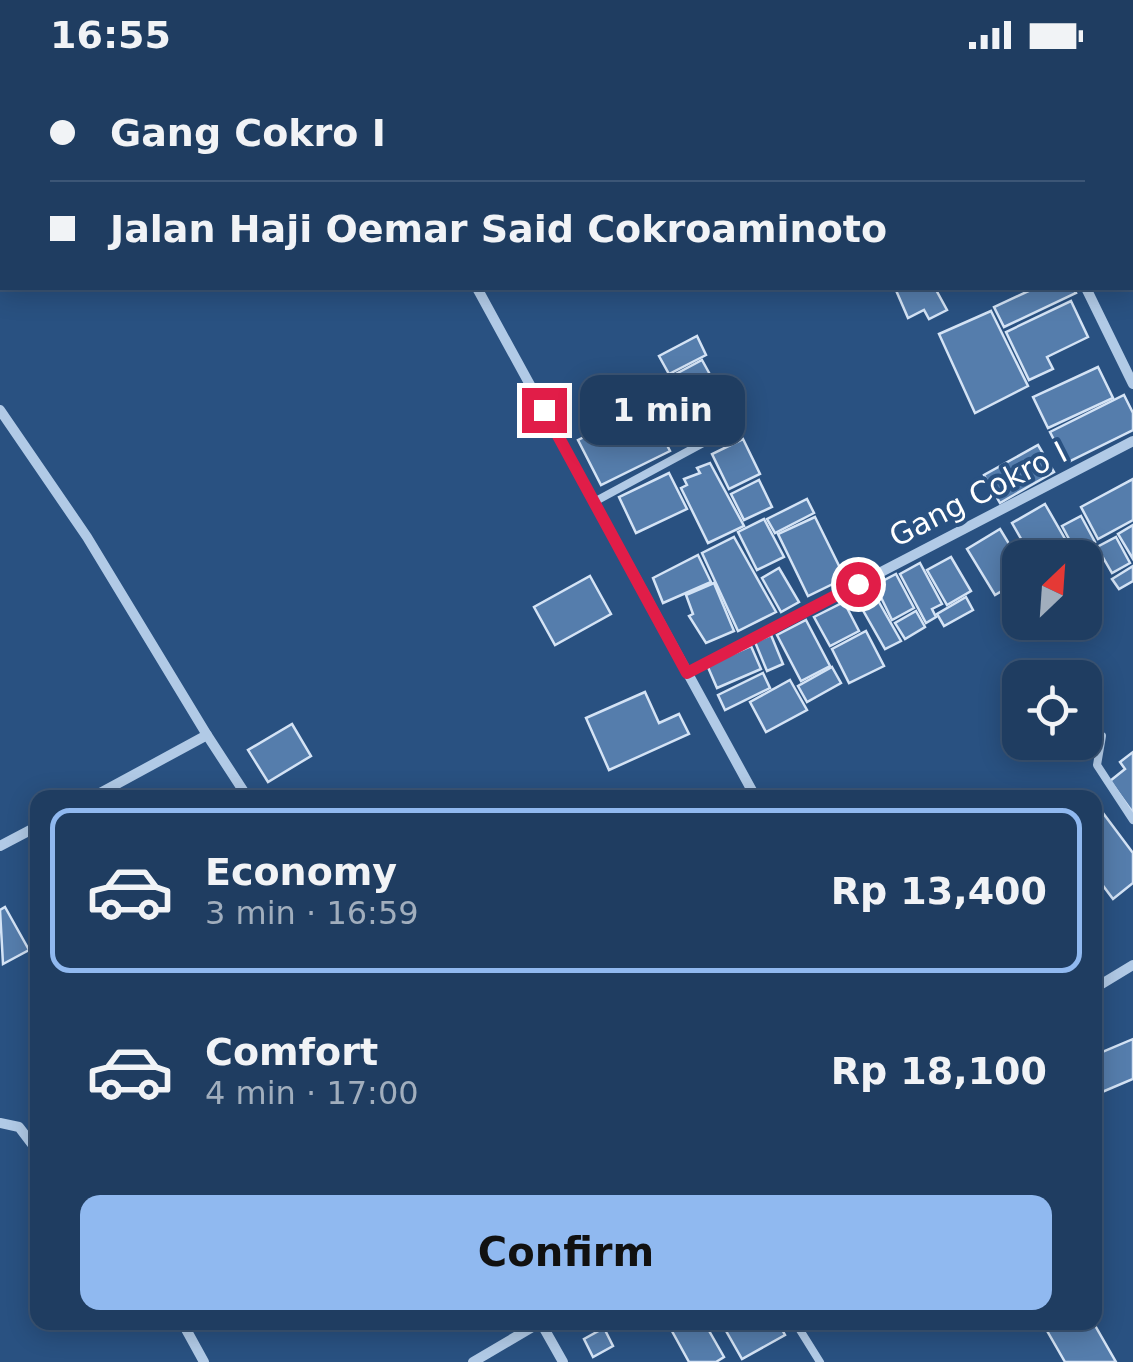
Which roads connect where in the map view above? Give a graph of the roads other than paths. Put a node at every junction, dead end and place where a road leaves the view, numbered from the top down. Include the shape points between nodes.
1 (478, 290) edge
2 (1087, 290) edge
3 (1133, 384) edge
4 (0, 410) edge
5 (718, 435) dead end
6 (1133, 442) edge
7 (594, 502) junction
8 (687, 673) junction
9 (208, 735) junction
10 (1098, 760) edge
11 (105, 790) edge
12 (243, 790) edge
13 (752, 790) edge
14 (1133, 820) edge
15 (30, 830) edge
16 (0, 846) edge
17 (1133, 965) edge
18 (1102, 984) edge
19 (0, 1122) edge
20 (30, 1141) edge
21 (186, 1330) edge
22 (527, 1330) edge
23 (545, 1330) edge
24 (800, 1330) edge
25 (204, 1362) edge
26 (473, 1362) edge
27 (563, 1362) edge
28 (820, 1362) edge

1 - 7 street
2 - 3 street
4 - 9 street
5 - 7 lane
6 - 8 street, Gang Cokro I
7 - 8 street
8 - 13 street
9 - 11 street
9 - 12 street
10 - 14 lane
15 - 16 street
17 - 18 street
19 - 20 street via 19,1127
21 - 25 street
22 - 26 street
23 - 27 street
24 - 28 lane

